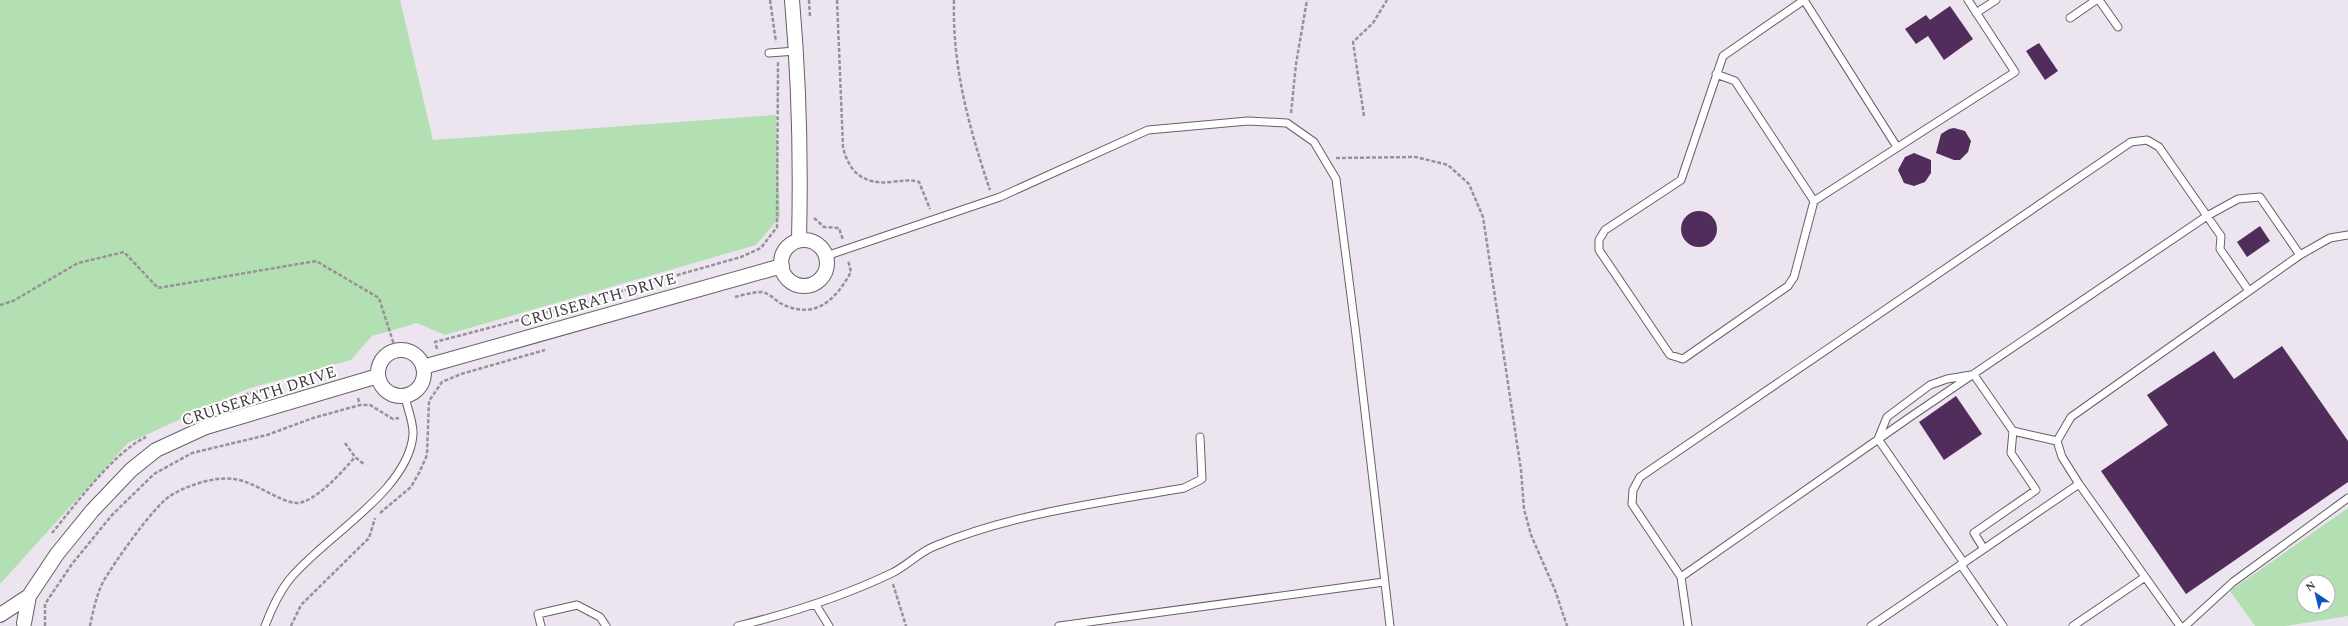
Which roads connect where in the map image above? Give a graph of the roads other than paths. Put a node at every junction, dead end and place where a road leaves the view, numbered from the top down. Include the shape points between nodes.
1 (792, 0) edge
2 (1804, 0) edge
3 (1968, 0) edge
4 (1996, 0) edge
5 (2096, 0) edge
6 (2099, 0) edge
7 (1976, 13) junction
8 (2070, 18) dead end
9 (2118, 28) dead end
10 (796, 52) junction
11 (769, 54) dead end
12 (1716, 74) junction
13 (1897, 147) junction
14 (1814, 201) junction
15 (2207, 216) junction
16 (2348, 235) edge
17 (799, 240) junction
18 (2300, 255) junction
19 (826, 256) junction
20 (782, 266) junction
21 (2249, 291) junction
22 (423, 367) junction
23 (1974, 375) junction
24 (378, 376) junction
25 (405, 396) junction
26 (2013, 431) junction
27 (1200, 437) dead end
28 (1878, 439) junction
29 (2057, 441) junction
30 (2079, 484) junction
31 (2348, 498) edge
32 (1984, 549) junction
33 (1963, 564) junction
34 (1680, 576) junction
35 (2145, 577) junction
36 (1384, 582) junction
37 (29, 599) junction
38 (816, 605) junction
39 (0, 616) edge
40 (25, 624) edge
41 (265, 626) edge
42 (541, 626) edge
43 (606, 626) edge
44 (738, 626) edge
45 (829, 626) edge
46 (1059, 626) edge
47 (1390, 626) edge
48 (1688, 626) edge
49 (1871, 626) edge
50 (2003, 626) edge
51 (2073, 626) edge
52 (2180, 626) edge
53 (2185, 626) edge

1 - 10 street
2 - 12 lane via 1723,56
2 - 13 lane
3 - 7 lane
4 - 7 lane
5 - 8 lane
6 - 9 lane
7 - 13 lane via 2015,72
10 - 11 lane
10 - 17 street via 801,149
12 - 14 lane via 1735,81
12 - 14 lane via 1681,180 1605,230 1599,240 1599,250 1670,355 1683,359 1788,286 1794,277
13 - 14 lane
15 - 18 lane via 2238,199 2260,197
15 - 21 lane via 2221,236 2220,249
15 - 23 lane
15 - 34 lane via 2158,147 2146,140 2130,142 1640,477 1633,490 1632,504
16 - 18 lane via 2330,238
17 - 19 street via 813,241
17 - 20 street via 787,247
18 - 21 lane
19 - 20 street via 826,270 810,285 795,284 784,273
19 - 36 lane via 993,200 1148,130 1248,121 1287,122 1314,142 1336,179
20 - 22 street, CRUISERATH DRIVE
21 - 29 lane via 2071,417
22 - 24 street via 409,352 396,351 381,363
22 - 25 street via 424,374 418,389
23 - 26 lane
23 - 28 lane
23 - 28 lane via 1947,379 1930,385 1887,417
24 - 25 street via 384,389 397,396
24 - 37 street, CRUISERATH DRIVE via 206,427 156,450 131,470 92,511 57,554
25 - 41 lane via 413,434 404,463 390,483 289,580 272,608
26 - 29 lane
26 - 32 lane via 2011,453 2036,490 1974,534
27 - 38 lane via 1202,479 1184,488 1046,512 989,526 933,546 890,574
28 - 33 lane
28 - 34 lane
29 - 30 lane via 2062,457
30 - 32 lane
30 - 35 lane
31 - 53 lane via 2233,582
32 - 33 lane
33 - 49 lane
33 - 50 lane
34 - 48 lane
35 - 51 lane
35 - 52 lane
36 - 46 lane
36 - 47 lane
37 - 39 street
37 - 40 street, CRUISERATH DRIVE
38 - 44 lane
38 - 45 lane
39 - 40 street via 11,615
42 - 43 lane via 538,614 577,605 600,617

